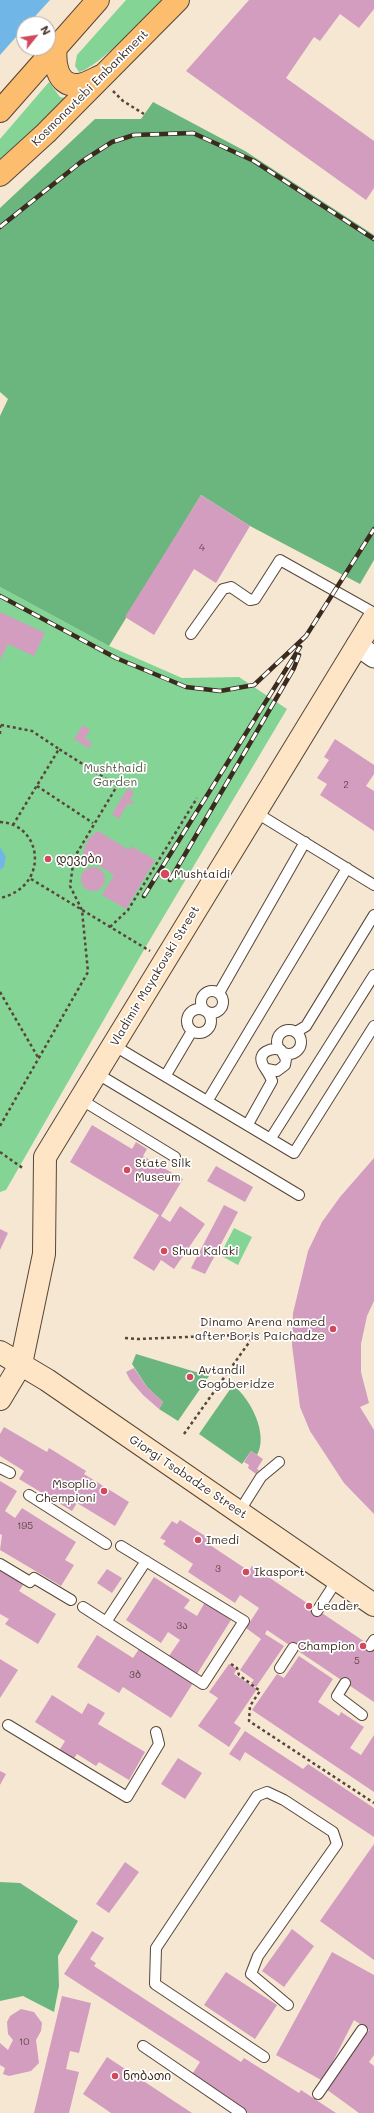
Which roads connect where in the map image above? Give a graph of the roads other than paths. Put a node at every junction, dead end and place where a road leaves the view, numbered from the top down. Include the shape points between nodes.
1 (98, 0) edge
2 (178, 0) edge
3 (56, 46) edge
4 (47, 56) edge
5 (56, 56) edge
6 (109, 81) junction
7 (0, 111) edge
8 (0, 174) edge
9 (374, 613) edge
10 (374, 618) edge
11 (191, 634) dead end
12 (366, 651) edge
13 (255, 812) junction
14 (305, 842) junction
15 (347, 868) junction
16 (374, 885) edge
17 (374, 915) edge
18 (374, 975) edge
19 (218, 993) junction
20 (206, 1012) junction
21 (374, 1026) edge
22 (192, 1031) junction
23 (296, 1032) junction
24 (113, 1045) junction
25 (281, 1050) junction
26 (267, 1069) junction
27 (96, 1073) junction
28 (166, 1075) junction
29 (80, 1099) junction
30 (208, 1100) junction
31 (248, 1124) junction
32 (271, 1138) junction
33 (175, 1157) dead end
34 (300, 1195) dead end
35 (0, 1352) edge
36 (21, 1364) junction
37 (0, 1399) edge
38 (279, 1462) dead end
39 (0, 1468) edge
40 (10, 1473) dead end
41 (29, 1495) dead end
42 (239, 1512) junction
43 (106, 1544) dead end
44 (121, 1546) dead end
45 (146, 1562) junction
46 (0, 1564) edge
47 (337, 1580) junction
48 (71, 1600) dead end
49 (374, 1605) edge
50 (82, 1607) dead end
51 (317, 1611) dead end
52 (106, 1622) junction
53 (293, 1648) dead end
54 (280, 1668) dead end
55 (345, 1683) dead end
56 (362, 1715) dead end
57 (8, 1726) dead end
58 (156, 1732) dead end
59 (288, 2005) dead end
60 (362, 2030) dead end
61 (143, 2046) dead end
62 (264, 2057) dead end
63 (318, 2094) dead end
64 (241, 2113) edge

1 - 3 main road
2 - 6 main road, Kosmonavtebi Embankment
4 - 7 main road
5 - 6 main road via 59,74 70,84
6 - 8 main road, Kosmonavtebi Embankment
9 - 11 lane via 280,560 255,599 250,600 230,587 223,589
10 - 12 street, Vladimir Mayakovski Street
12 - 13 street, Vladimir Mayakovski Street
13 - 14 lane
13 - 24 street, Vladimir Mayakovski Street
14 - 15 lane
14 - 19 lane
15 - 16 lane
15 - 30 lane
17 - 23 lane via 306,1026
18 - 32 lane
19 - 20 lane via 224,1001 223,1006 216,1013
19 - 20 lane via 214,991 204,994 200,1003
20 - 22 lane via 201,1010 191,1013 187,1022
20 - 22 lane via 211,1021 210,1026 202,1033
21 - 32 lane via 294,1153
22 - 28 lane
23 - 25 lane via 292,1030 282,1033 277,1042
23 - 25 lane via 300,1036 300,1047 292,1053
24 - 27 street, Vladimir Mayakovski Street
24 - 28 lane
25 - 26 lane via 276,1048 265,1051 262,1061
25 - 26 lane via 286,1059 285,1065 277,1072
26 - 31 lane via 272,1081
27 - 29 street, Vladimir Mayakovski Street
27 - 34 lane
28 - 30 lane
29 - 33 lane
29 - 36 street, Vladimir Mayakovski Street via 45,1157 44,1254
30 - 31 lane
31 - 32 lane
35 - 36 street, Giorgi Tsabadze Street
36 - 37 street, Vladimir Mayakovski Street
36 - 42 street, Giorgi Tsabadze Street
38 - 42 lane via 261,1478
39 - 40 lane
41 - 43 lane
42 - 47 street, Giorgi Tsabadze Street
44 - 45 lane
45 - 52 lane
45 - 52 lane via 244,1621 203,1684
46 - 48 lane via 30,1582 34,1578
47 - 49 street, Giorgi Tsabadze Street
47 - 51 lane
50 - 52 lane
53 - 54 lane
55 - 56 lane via 337,1696
57 - 58 lane via 127,1797 159,1744
59 - 62 lane via 251,1974 258,1956 337,1844 333,1832 267,1792 257,1796 156,1948 154,1984
60 - 63 lane
61 - 64 lane

